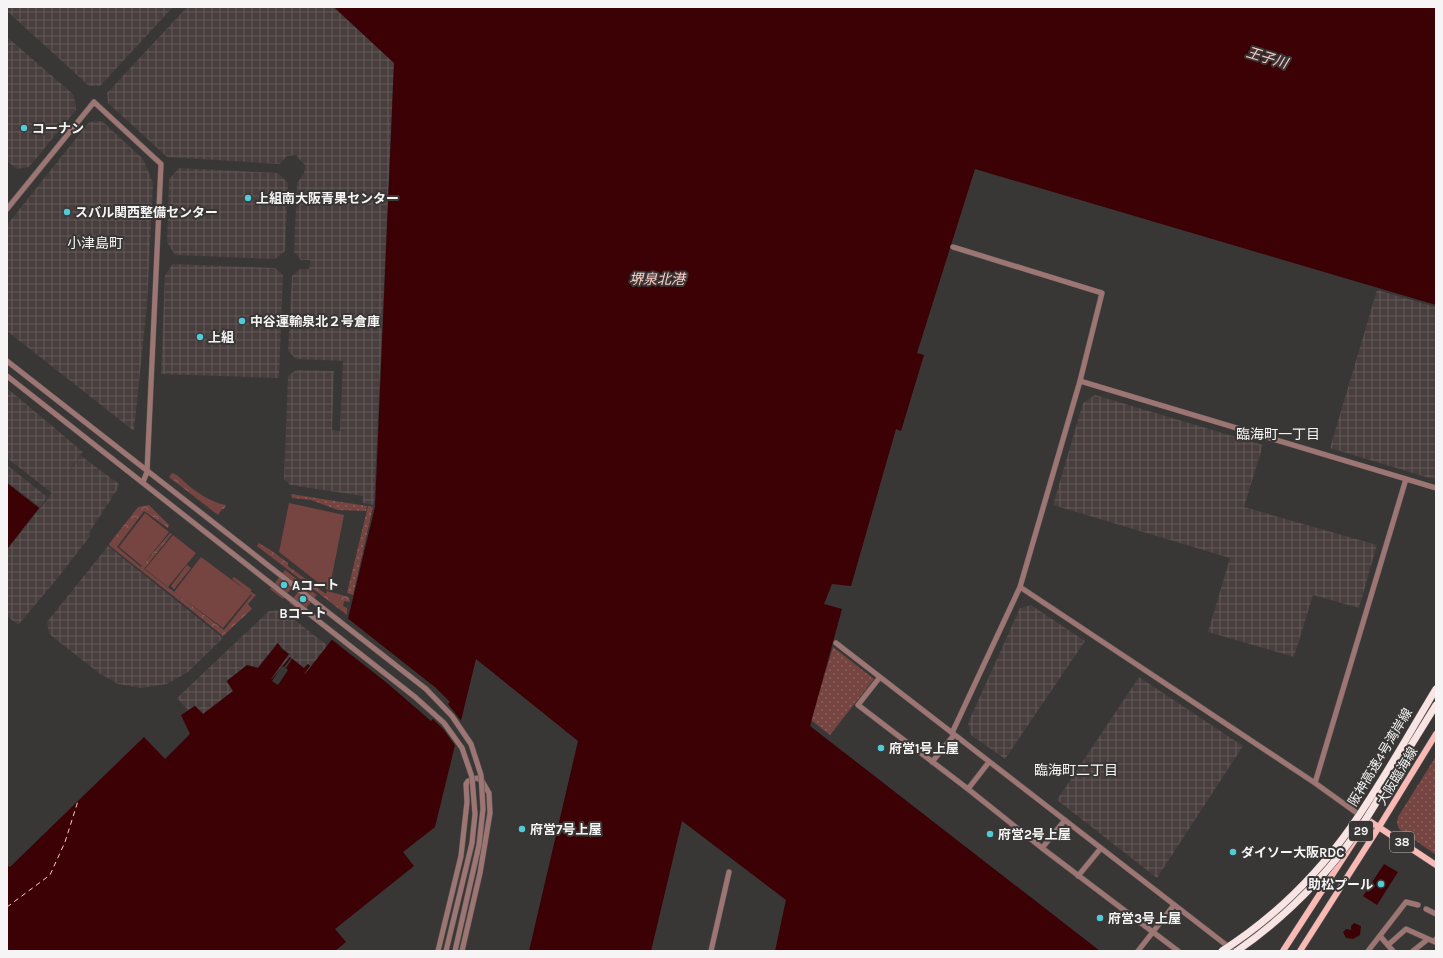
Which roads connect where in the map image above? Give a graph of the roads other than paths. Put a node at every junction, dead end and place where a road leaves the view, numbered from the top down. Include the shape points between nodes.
1 (7, 209) edge
2 (953, 247) dead end
3 (7, 361) edge
4 (7, 376) edge
5 (1080, 381) junction
6 (147, 472) junction
7 (1406, 479) junction
8 (143, 482) junction
9 (1436, 488) edge
10 (1020, 587) junction
11 (836, 643) dead end
12 (880, 677) junction
13 (1436, 689) edge
14 (1436, 706) edge
15 (1436, 710) edge
16 (953, 734) junction
17 (1436, 734) edge
18 (932, 762) junction
19 (989, 762) junction
20 (1315, 783) junction
21 (968, 789) junction
22 (1065, 820) junction
23 (1368, 820) junction
24 (1379, 827) junction
25 (1042, 848) junction
26 (1101, 848) junction
27 (1436, 865) edge
28 (729, 872) dead end
29 (1078, 876) junction
30 (1174, 905) junction
31 (1418, 905) dead end
32 (1426, 908) dead end
33 (1436, 914) edge
34 (1153, 932) junction
35 (1380, 936) junction
36 (1428, 938) junction
37 (1436, 939) edge
38 (1388, 945) junction
39 (1224, 949) edge
40 (438, 951) edge
41 (446, 951) edge
42 (455, 951) edge
43 (462, 951) edge
44 (711, 951) edge
45 (1138, 951) edge
46 (1178, 951) edge
47 (1234, 951) edge
48 (1237, 951) edge
49 (1283, 951) edge
50 (1300, 951) edge
51 (1368, 951) edge
52 (1393, 951) edge
53 (1413, 951) edge

1 - 6 street via 94,102 161,164
2 - 5 street via 1102,293
3 - 6 street
4 - 8 street
5 - 7 street
5 - 10 street
6 - 8 street
6 - 42 street, bridge via 426,690 452,716 471,744 481,775 484,809 479,845
7 - 9 street
7 - 20 street
8 - 41 street, bridge via 415,697 444,723 462,748 472,777 475,814 472,843
10 - 16 street
10 - 20 street
11 - 12 street
12 - 16 street
12 - 18 street via 858,705
13 - 39 highway, 阪神高速4号湾岸線, bridge via 1362,810 1337,845 1292,895 1261,923
14 - 48 highway, 阪神高速4号湾岸線, bridge via 1347,846 1314,884 1266,929
15 - 23 main road, 大阪臨海線 / 29
16 - 18 street
16 - 19 street
17 - 24 main road, 大阪臨海線 / 29
18 - 21 street
19 - 21 street
19 - 22 street
20 - 23 street
21 - 25 street
22 - 25 street
22 - 26 street
23 - 24 main road, 38
23 - 49 main road, 大阪臨海線 / 29
24 - 27 main road, 38
24 - 50 main road, 大阪臨海線 / 29
25 - 29 street
26 - 29 street
26 - 30 street
28 - 44 street
29 - 34 street
30 - 34 street
30 - 39 street
31 - 35 street via 1406,902
32 - 33 street
34 - 45 street
34 - 46 street
35 - 38 street
35 - 51 street
36 - 37 street via 1435,942
36 - 38 street via 1406,929
36 - 53 street
38 - 52 street
39 - 47 street
40 - 43 street via 461,856 467,802 466,784 476,778 482,781 489,793 490,813 480,873

